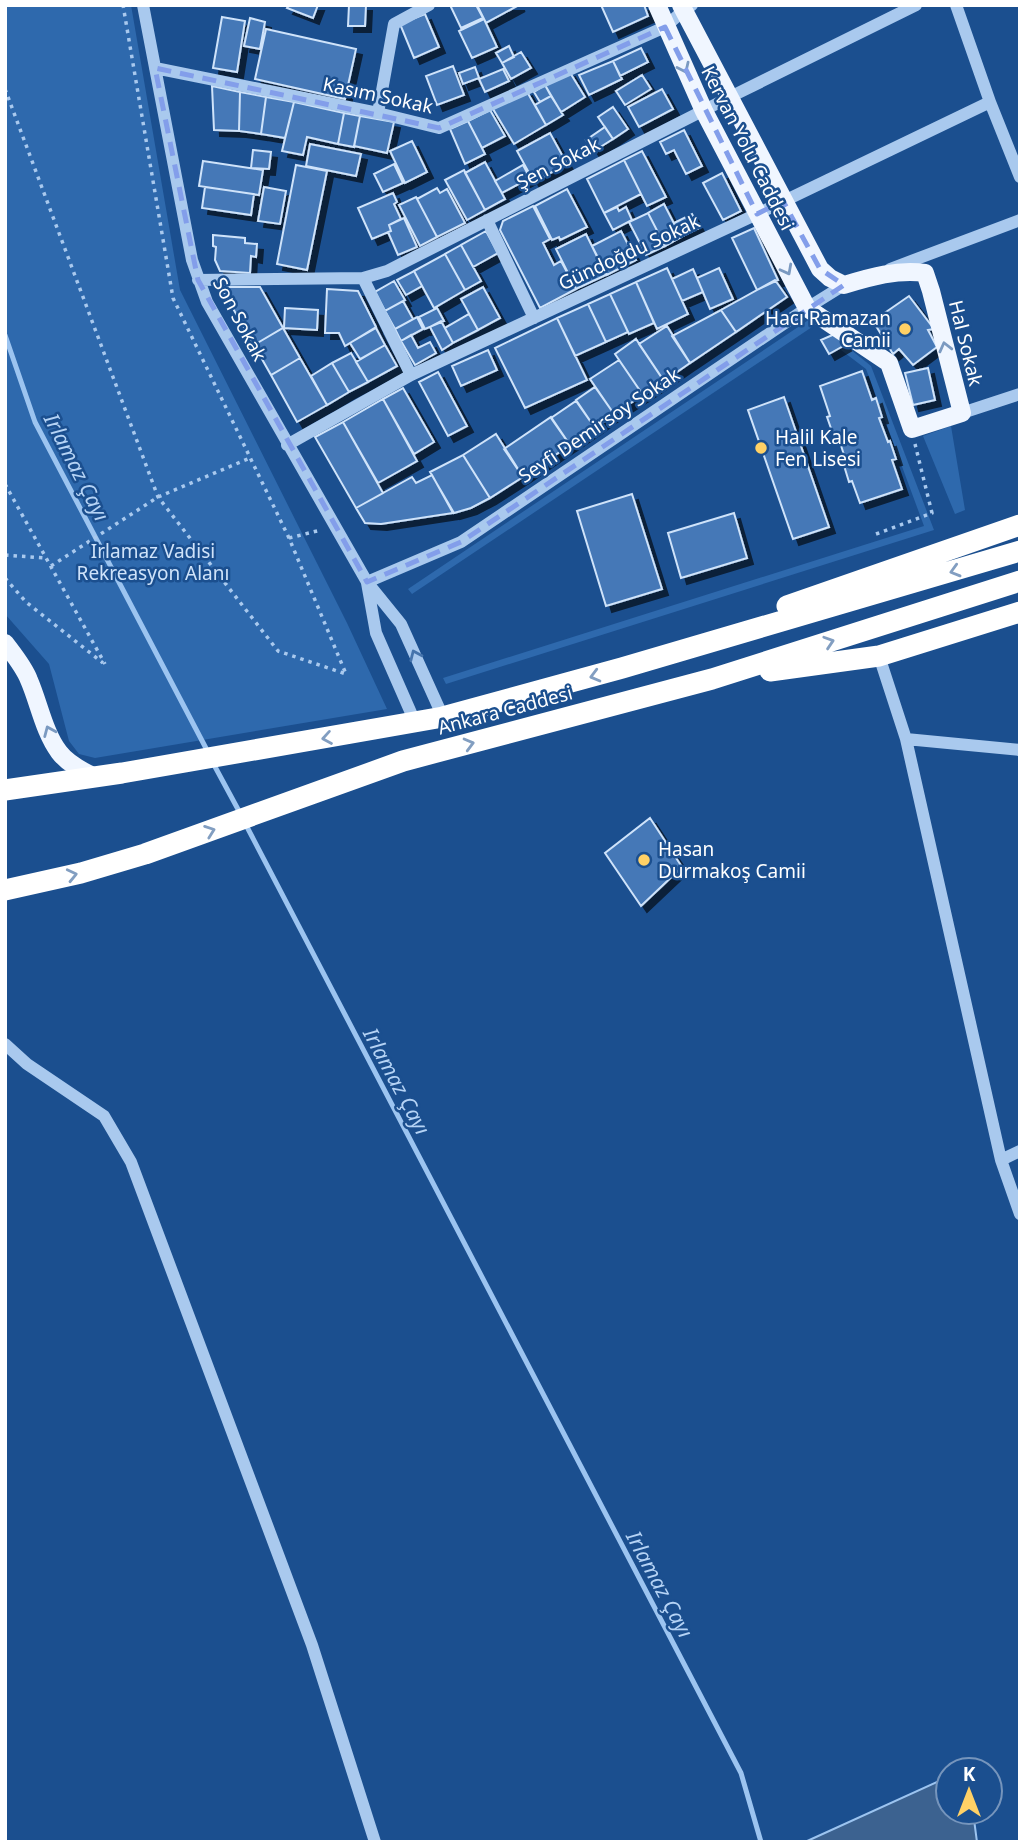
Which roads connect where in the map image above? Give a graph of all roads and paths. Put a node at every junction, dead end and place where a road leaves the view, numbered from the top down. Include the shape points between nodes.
1 (143, 5) edge
2 (429, 5) edge
3 (657, 5) edge
4 (916, 5) edge
5 (956, 5) edge
6 (686, 7) edge
7 (665, 27) junction
8 (155, 68) junction
9 (5, 89) edge
10 (730, 97) junction
11 (990, 102) junction
12 (704, 111) junction
13 (377, 113) junction
14 (1020, 177) edge
15 (783, 201) junction
16 (757, 214) junction
17 (487, 220) junction
18 (1020, 220) edge
19 (363, 278) junction
20 (198, 280) junction
21 (852, 283) junction
22 (807, 307) junction
23 (534, 318) junction
24 (411, 375) junction
25 (1020, 394) edge
26 (962, 413) junction
27 (912, 429) junction
28 (287, 444) junction
29 (250, 458) dead end
30 (5, 484) edge
31 (159, 497) junction
32 (1020, 525) edge
33 (335, 526) junction
34 (876, 534) dead end
35 (1020, 551) edge
36 (5, 555) edge
37 (46, 558) junction
38 (51, 566) junction
39 (5, 578) edge
40 (1020, 581) edge
41 (367, 582) junction
42 (1020, 612) edge
43 (5, 643) edge
44 (879, 656) junction
45 (622, 668) junction
46 (712, 679) junction
47 (443, 717) junction
48 (405, 724) junction
49 (906, 739) junction
50 (1020, 750) edge
51 (95, 777) junction
52 (5, 790) edge
53 (5, 890) edge
54 (5, 1044) edge
55 (1020, 1151) edge
56 (1001, 1160) junction
57 (1020, 1214) edge
58 (375, 1842) edge

1 - 8 street, Son Sokak
2 - 13 street via 394,24
3 - 7 main road, Kervan Yolu Caddesi
4 - 10 street, Şen Sokak
5 - 11 street
6 - 7 street, Kasım Sokak
6 - 10 main road, Kervan Yolu Caddesi
7 -> 12 main road, Kervan Yolu Caddesi
7 - 13 street, Kasım Sokak via 439,128
8 - 13 street, Kasım Sokak
8 - 20 street, Son Sokak
9 - 31 path
10 - 12 street, Şen Sokak
10 - 15 main road, Kervan Yolu Caddesi
11 - 14 street
11 - 15 street, Gündoğdu Sokak
12 - 16 main road, Kervan Yolu Caddesi
12 - 17 street, Şen Sokak
15 - 16 street, Gündoğdu Sokak
15 - 21 main road, Kervan Yolu Caddesi via 820,269 830,278
16 -> 22 main road, Kervan Yolu Caddesi
16 - 23 street, Gündoğdu Sokak
17 - 19 street, Şen Sokak via 387,271
17 - 23 street
18 - 21 street, Seyfi Demirsoy Sokak
19 - 20 street, Şen Sokak
19 - 24 street
20 - 28 street, Son Sokak
21 - 22 street, Seyfi Demirsoy Sokak
26 -> 21 main road, Hal Sokak via 925,273 910,271
22 - 27 main road via 889,363
22 - 41 street, Seyfi Demirsoy Sokak via 461,542
23 - 24 street, Gündoğdu Sokak
24 - 28 street, Gündoğdu Sokak
25 - 26 street
26 - 27 main road, Hal Sokak
27 - 34 path via 933,513
28 - 33 street, Son Sokak
29 - 31 path
30 - 37 path
31 - 33 path via 278,652 345,674 289,538
31 - 38 path
32 - 45 highway
33 - 41 street, Son Sokak
35 -> 45 highway, Ankara Caddesi
36 - 37 path
37 - 38 path
38 - 39 path via 105,664 26,602
46 -> 40 highway, Ankara Caddesi
47 -> 41 street via 401,624
41 - 48 street via 376,633
42 - 44 highway
51 -> 43 main road via 74,767 59,752 29,678
44 - 46 highway
44 - 49 street
45 -> 47 highway, Ankara Caddesi
53 -> 46 highway, Ankara Caddesi via 145,854 403,761
47 - 48 highway, Ankara Caddesi
48 -> 51 highway, Ankara Caddesi
49 - 50 street
49 - 56 street
51 - 52 highway, Ankara Caddesi
54 - 58 street via 104,1116 131,1161 312,1645
55 - 56 street
56 - 57 street

